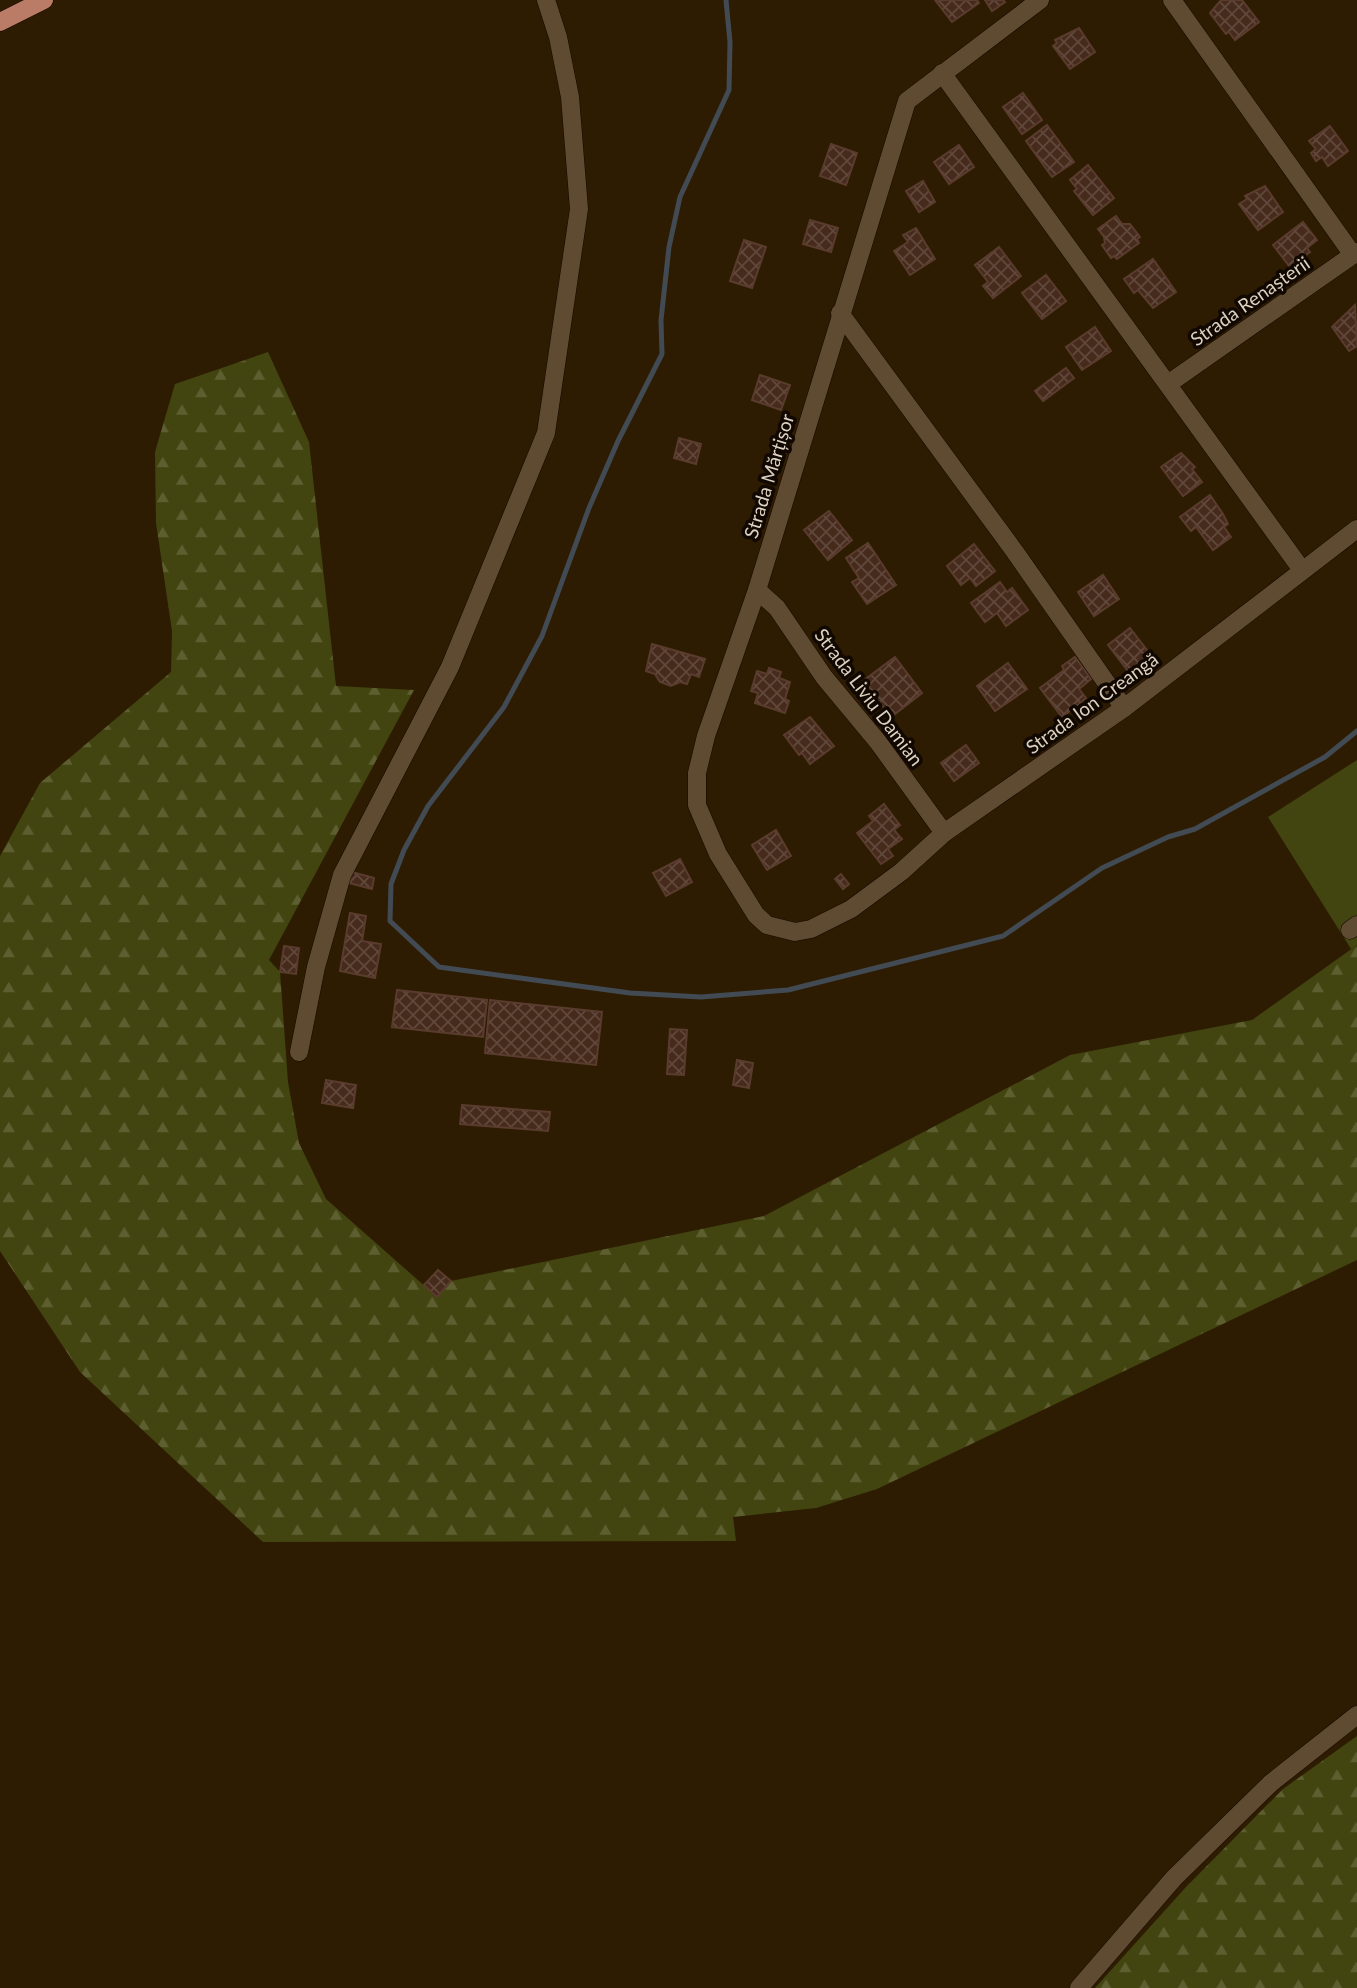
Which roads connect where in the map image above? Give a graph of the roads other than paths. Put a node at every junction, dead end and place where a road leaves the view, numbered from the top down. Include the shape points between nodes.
1 (44, 0) edge
2 (546, 0) edge
3 (1040, 0) edge
4 (1172, 0) edge
5 (0, 22) edge
6 (942, 72) junction
7 (1355, 253) edge
8 (840, 313) junction
9 (1168, 384) junction
10 (1357, 529) edge
11 (1303, 570) junction
12 (757, 590) junction
13 (1124, 708) junction
14 (944, 833) junction
15 (851, 909) joint
16 (299, 1052) dead end
17 (1357, 1715) edge
18 (1079, 1988) edge

1 - 5 main road
2 - 16 street via 570,97 579,209 546,433 450,667 342,875 316,967
3 - 6 street, Strada Mărțișor
4 - 7 street
6 - 8 street, Strada Mărțișor via 907,101
6 - 9 street
7 - 9 street, Strada Renașterii
8 - 12 street, Strada Mărțișor
8 - 13 street
9 - 11 street
10 - 11 street, Strada Ion Creangă
11 - 13 street, Strada Ion Creangă
12 - 14 street, Strada Liviu Damian via 777,608
12 - 15 street, Strada Mărțișor via 706,736 697,774 697,805 718,854 767,925 795,932 811,929
13 - 14 street, Strada Ion Creangă
14 - 15 street, Strada Ion Creangă
17 - 18 street via 1271,1783 1174,1878

